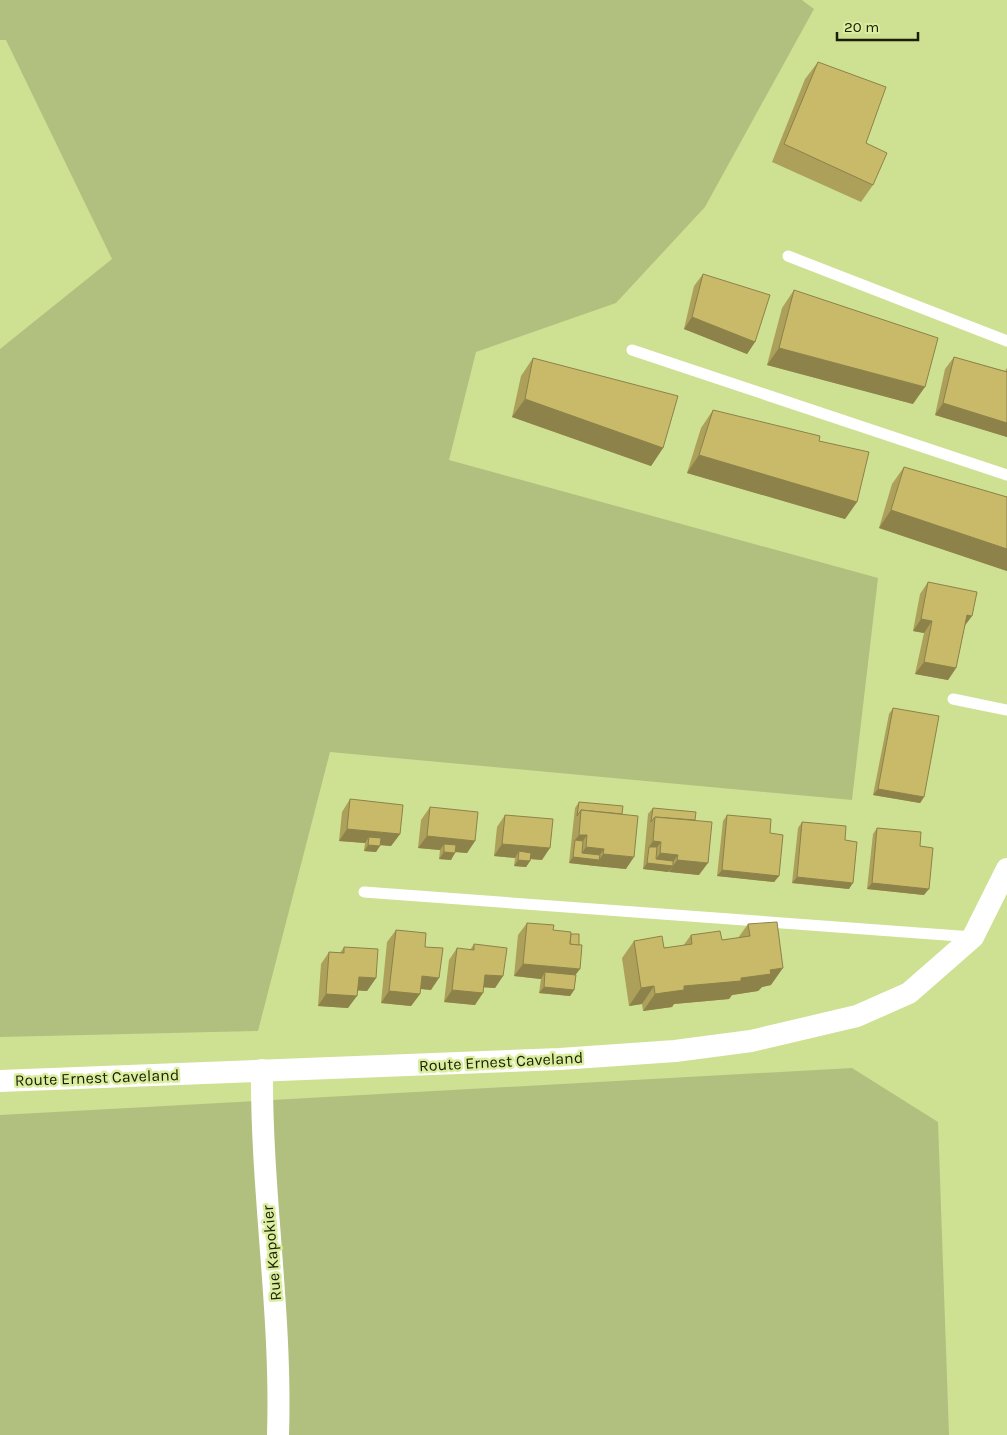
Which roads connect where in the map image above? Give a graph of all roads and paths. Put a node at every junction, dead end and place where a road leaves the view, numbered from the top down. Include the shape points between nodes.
1 (788, 256) dead end
2 (1007, 342) edge
3 (632, 350) dead end
4 (1007, 475) edge
5 (953, 699) dead end
6 (1007, 710) edge
7 (1007, 869) edge
8 (364, 892) dead end
9 (973, 937) junction
10 (262, 1070) junction
11 (0, 1081) edge
12 (278, 1435) edge

1 - 2 lane
3 - 4 lane
5 - 6 lane
7 - 9 street
8 - 9 lane
9 - 10 street, Route Ernest Caveland via 909,993 857,1016 751,1041 675,1051 560,1058
10 - 11 street, Route Ernest Caveland
10 - 12 street, Rue Kapokier via 264,1171 275,1298

